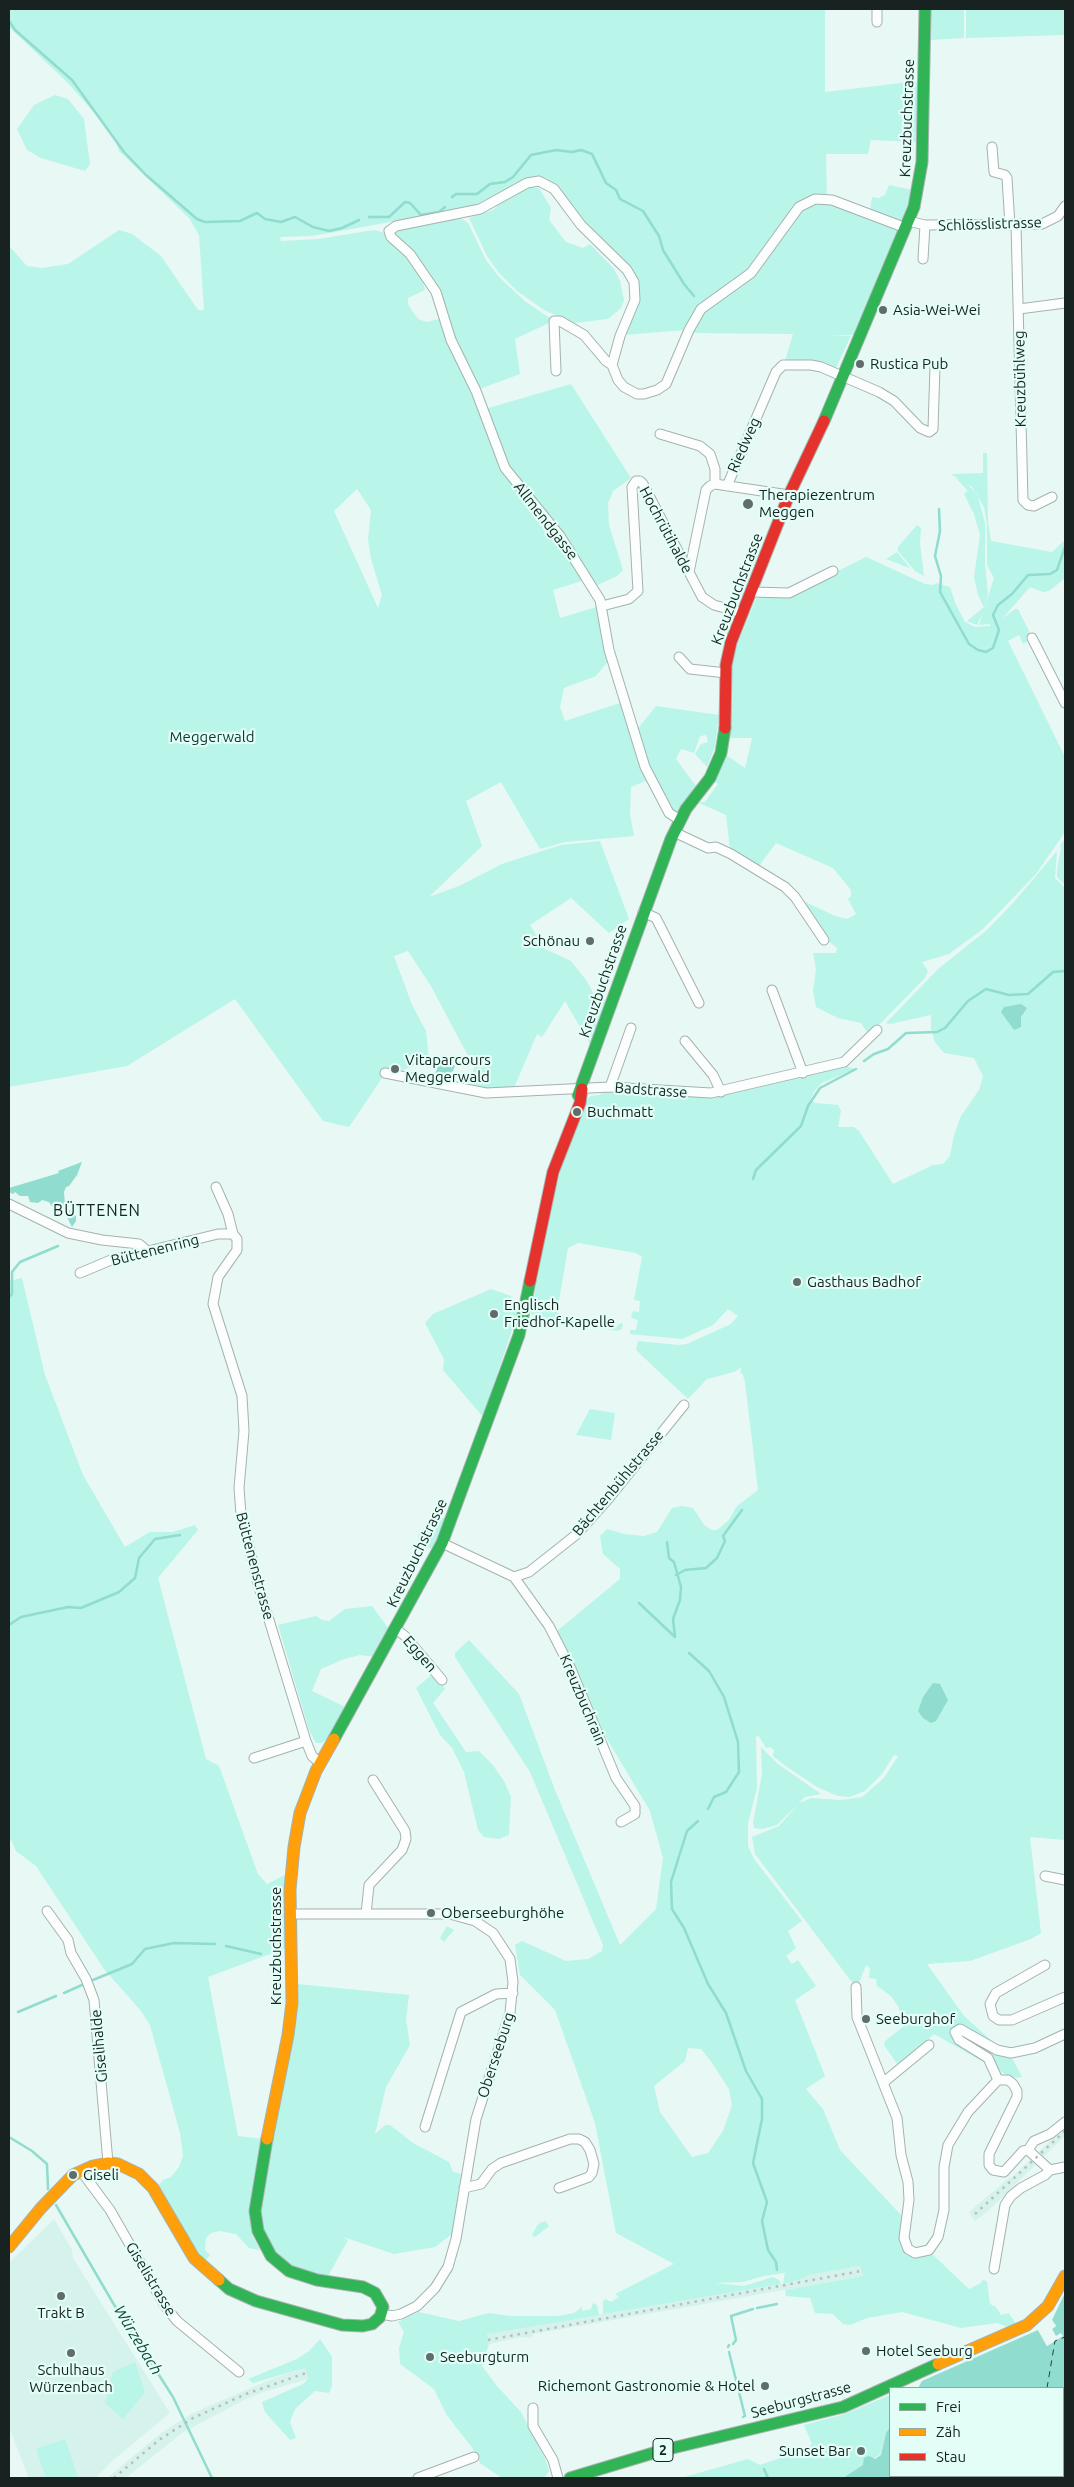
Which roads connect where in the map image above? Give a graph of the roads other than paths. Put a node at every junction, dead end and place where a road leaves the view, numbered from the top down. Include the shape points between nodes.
1 (877, 9) edge
2 (924, 9) edge
3 (877, 22) dead end
4 (992, 147) dead end
5 (1065, 206) edge
6 (907, 225) junction
7 (925, 225) junction
8 (1013, 225) junction
9 (923, 259) dead end
10 (1065, 303) edge
11 (1019, 309) junction
12 (612, 365) junction
13 (934, 367) dead end
14 (556, 371) dead end
15 (842, 376) junction
16 (660, 434) dead end
17 (716, 484) junction
18 (727, 486) junction
19 (789, 495) junction
20 (1052, 497) dead end
21 (833, 571) dead end
22 (689, 572) junction
23 (751, 592) junction
24 (602, 606) junction
25 (743, 613) junction
26 (1032, 638) dead end
27 (679, 656) dead end
28 (726, 673) junction
29 (1065, 703) edge
30 (680, 820) junction
31 (674, 832) junction
32 (643, 912) junction
33 (824, 940) dead end
34 (772, 990) dead end
35 (699, 1003) dead end
36 (631, 1028) dead end
37 (878, 1030) dead end
38 (685, 1041) dead end
39 (385, 1073) dead end
40 (803, 1073) junction
41 (610, 1087) junction
42 (582, 1089) junction
43 (721, 1092) junction
44 (216, 1187) dead end
45 (9, 1204) edge
46 (232, 1234) junction
47 (145, 1253) junction
48 (80, 1273) dead end
49 (684, 1405) dead end
50 (442, 1543) junction
51 (514, 1578) junction
52 (396, 1629) junction
53 (442, 1680) dead end
54 (306, 1741) junction
55 (254, 1758) dead end
56 (320, 1763) junction
57 (373, 1780) dead end
58 (621, 1822) dead end
59 (1045, 1876) dead end
60 (1065, 1880) edge
61 (47, 1911) dead end
62 (292, 1914) junction
63 (366, 1914) junction
64 (1045, 1965) dead end
65 (856, 1987) dead end
66 (513, 1993) junction
67 (1065, 1998) edge
68 (1065, 2034) edge
69 (930, 2044) dead end
70 (998, 2080) junction
71 (884, 2082) junction
72 (1065, 2122) edge
73 (426, 2126) dead end
74 (1028, 2150) junction
75 (108, 2163) junction
76 (1065, 2167) edge
77 (81, 2170) junction
78 (1050, 2170) junction
79 (464, 2188) junction
80 (559, 2188) dead end
81 (9, 2247) edge
82 (994, 2269) dead end
83 (1065, 2276) edge
84 (382, 2314) junction
85 (239, 2372) dead end
86 (533, 2408) dead end
87 (474, 2457) dead end
88 (418, 2478) edge
89 (558, 2478) edge
90 (570, 2478) edge

1 - 3 street
2 - 6 street, Kreuzbuchstrasse via 922,162 918,193
4 - 8 street, Kreuzbühlweg via 994,172 1005,174 1007,178
5 - 8 street, Schlösslistrasse via 1051,222
6 - 7 street, Schlösslistrasse
6 - 12 street, Schlösslistrasse via 832,200 807,202 793,213 751,273 701,309 666,384 651,392 637,394 624,387
6 - 15 street, Kreuzbuchstrasse
7 - 8 street, Schlösslistrasse
7 - 9 street
8 - 11 street, Kreuzbühlweg
10 - 11 street
11 - 20 street, Kreuzbühlweg via 1023,500 1034,506
12 - 14 street, Schlösslistrasse via 584,335 560,321 554,321
12 - 24 street, Allmendgasse via 635,300 634,282 627,270 581,225 554,189 545,183 527,183 480,209 396,226 389,232 410,254 436,292 451,340 476,391 505,468 560,536
13 - 15 street, Riedweg via 933,429 929,432 920,428 894,400
15 - 18 street, Riedweg via 811,365 787,364 778,369
15 - 19 street, Kreuzbuchstrasse
16 - 17 street via 700,446 710,454
17 - 18 street, Riedweg
17 - 22 street, Riedweg via 706,490
18 - 19 street
19 - 23 street, Kreuzbuchstrasse
21 - 23 street via 789,593
22 - 24 street, Hochrütihalde via 643,484 636,481 632,487 638,591 629,599
22 - 25 street, Hochrütihalde via 702,597 709,603
23 - 25 street, Kreuzbuchstrasse
24 - 30 street, Allmendgasse via 609,650 645,768 669,813
25 - 28 street, Kreuzbuchstrasse via 729,649
26 - 29 street
27 - 28 street via 690,669
28 - 30 street, Kreuzbuchstrasse via 721,753 710,778
30 - 31 street, Kreuzbuchstrasse
31 - 32 street, Kreuzbuchstrasse
31 - 33 street via 708,848 716,847 731,854 786,887
32 - 35 street via 656,918
32 - 42 street, Kreuzbuchstrasse
34 - 40 street
36 - 41 street
37 - 40 street, Badstrasse via 844,1062
38 - 43 street via 713,1075
39 - 42 street, Badstrasse via 486,1093
40 - 43 street, Badstrasse
41 - 42 street, Badstrasse
41 - 43 street, Badstrasse
42 - 50 street, Kreuzbuchstrasse via 544,1207 527,1302 516,1343
44 - 46 street via 228,1214
45 - 47 street via 68,1232 139,1244
46 - 47 street, Büttenenring via 218,1234
46 - 54 street, Büttenenstrasse via 237,1239 237,1250 218,1277 213,1304 242,1396 244,1431 239,1488 244,1534
47 - 48 street, Büttenenring via 112,1260
49 - 51 street, Bächtenbühlstrasse via 577,1534 529,1572
50 - 51 street
50 - 52 street, Kreuzbuchstrasse
51 - 58 street, Kreuzbuchrain via 549,1626 571,1668 616,1778 635,1806 635,1814
52 - 53 street, Eggen
52 - 56 street, Kreuzbuchstrasse
54 - 55 street
54 - 56 street, Büttenenstrasse via 312,1756
56 - 62 street, Kreuzbuchstrasse via 298,1825 291,1875
57 - 63 street via 405,1831 406,1839 402,1850 370,1885
59 - 60 street
61 - 75 street, Giselihalde via 68,1940 94,2000
62 - 63 street, Oberseeburg
62 - 84 street, Kreuzbuchstrasse via 292,2004 258,2190 258,2231 265,2248 281,2266 302,2277 370,2290 382,2303
63 - 66 street, Oberseeburg via 450,1914 475,1921 493,1933 506,1952 512,1972
64 - 67 street via 996,1993 990,2004 993,2016 999,2020 1012,2020
65 - 71 street via 857,2016
66 - 73 street via 496,1994 461,2012
66 - 79 street, Oberseeburg via 507,2027 478,2109
68 - 70 street via 1035,2048 1011,2053 997,2050 960,2029 955,2032 959,2040 988,2058
69 - 71 street
70 - 71 street via 952,2135 945,2158 944,2210 940,2230 928,2250 915,2253 904,2244 908,2182 897,2118
70 - 74 street via 1008,2080 1013,2084 1017,2097 989,2154 989,2165 993,2170 1004,2172 1023,2151
72 - 74 street via 1034,2141
74 - 78 street
75 - 77 street
75 - 84 street via 129,2168 144,2178 156,2192 179,2237 194,2258 229,2289 342,2325 370,2325
76 - 78 street
77 - 81 street via 41,2208
77 - 85 street, Giselistrasse via 110,2210 165,2306
78 - 82 street via 1021,2188 1005,2205
79 - 80 street via 481,2184 501,2163 570,2139 579,2139 590,2150 594,2164 592,2173
79 - 84 street, Oberseeburg via 454,2250 443,2278 413,2309 392,2316
83 - 90 street, Seeburgstrasse / 2 via 1048,2306 1022,2328 843,2407 668,2449
86 - 89 street via 534,2426 553,2460
87 - 88 street

